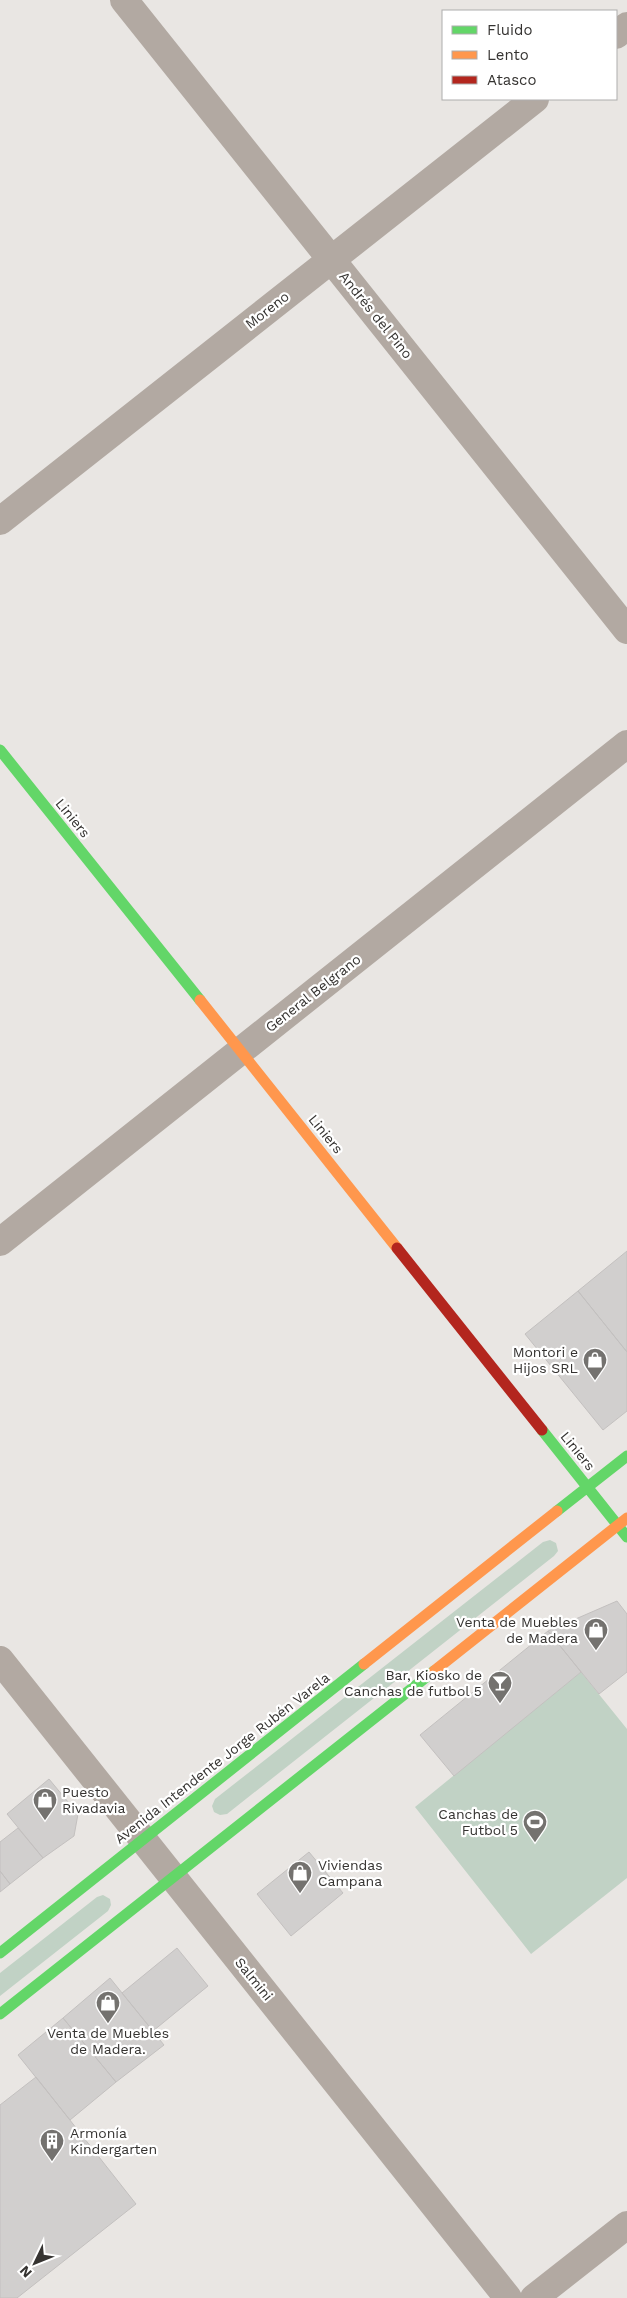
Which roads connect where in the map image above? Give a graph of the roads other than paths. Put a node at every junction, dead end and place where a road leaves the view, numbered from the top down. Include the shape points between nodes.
1 (124, 0) edge
2 (627, 26) edge
3 (617, 34) edge
4 (534, 100) edge
5 (331, 260) junction
6 (0, 522) edge
7 (627, 630) edge
8 (627, 744) edge
9 (0, 750) edge
10 (240, 1051) junction
11 (0, 1242) edge
12 (627, 1456) edge
13 (588, 1487) junction
14 (627, 1518) edge
15 (618, 1525) junction
16 (627, 1537) edge
17 (0, 1660) edge
18 (143, 1840) junction
19 (173, 1877) junction
20 (0, 1953) edge
21 (0, 2014) edge
22 (627, 2225) edge
23 (508, 2298) edge
24 (534, 2298) edge

1 - 5 street, Andrés del Pino
2 - 3 street
4 - 5 street, Moreno
5 - 6 street, Moreno
5 - 7 street, Andrés del Pino
8 - 10 street, General Belgrano
9 - 10 main road, Liniers
10 - 11 street, General Belgrano
10 - 13 main road, Liniers
12 - 13 main road, Avenida Intendente Jorge Rubén Varela
13 - 15 main road, Liniers
13 - 18 main road, Avenida Intendente Jorge Rubén Varela
14 - 15 main road
15 - 16 main road, Liniers
15 - 19 main road
17 - 18 street, Salmini
18 - 19 street, Salmini
18 - 20 main road, Avenida Intendente Jorge Rubén Varela
19 - 21 main road
19 - 23 street, Salmini
22 - 24 street

